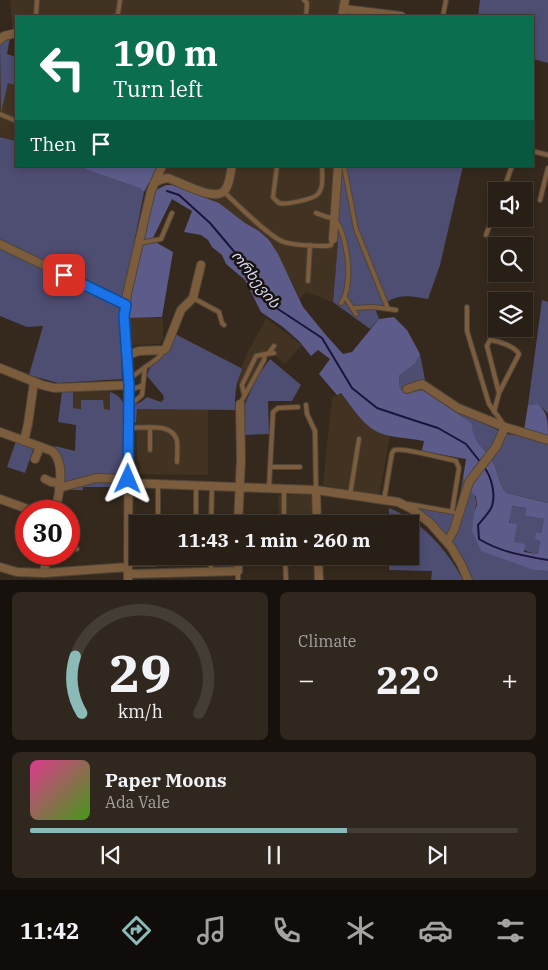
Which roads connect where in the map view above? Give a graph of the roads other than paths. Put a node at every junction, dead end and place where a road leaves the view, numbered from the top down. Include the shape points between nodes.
1 (37, 0) edge
2 (120, 0) edge
3 (304, 0) edge
4 (346, 0) edge
5 (446, 0) edge
6 (343, 12) edge
7 (36, 15) edge
8 (117, 15) edge
9 (306, 15) edge
10 (386, 15) edge
11 (444, 15) edge
12 (15, 33) edge
13 (0, 40) edge
14 (0, 114) edge
15 (15, 121) edge
16 (534, 152) edge
17 (548, 155) edge
18 (162, 167) edge
19 (232, 167) edge
20 (277, 167) edge
21 (322, 167) edge
22 (338, 167) edge
23 (344, 167) edge
24 (512, 167) edge
25 (548, 168) edge
26 (506, 182) edge
27 (154, 183) junction
28 (224, 192) junction
29 (540, 200) dead end
30 (172, 213) dead end
31 (316, 213) dead end
32 (334, 218) junction
33 (489, 227) edge
34 (486, 235) dead end
35 (333, 239) joint
36 (140, 243) junction
37 (0, 244) edge
38 (310, 245) junction
39 (202, 265) dead end
40 (308, 281) dead end
41 (345, 297) junction
42 (193, 298) junction
43 (341, 303) dead end
44 (126, 305) junction
45 (467, 307) dead end
46 (352, 308) junction
47 (388, 309) junction
48 (396, 310) dead end
49 (356, 314) dead end
50 (224, 325) dead end
51 (274, 346) dead end
52 (164, 350) junction
53 (274, 353) dead end
54 (266, 354) junction
55 (128, 355) junction
56 (0, 368) edge
57 (145, 368) junction
58 (34, 382) junction
59 (129, 385) junction
60 (143, 385) junction
61 (407, 389) dead end
62 (499, 393) junction
63 (244, 394) junction
64 (240, 404) joint
65 (306, 405) dead end
66 (129, 406) junction
67 (298, 407) dead end
68 (494, 412) junction
69 (505, 427) junction
70 (129, 428) junction
71 (150, 428) junction
72 (0, 432) edge
73 (359, 439) dead end
74 (548, 440) edge
75 (24, 441) junction
76 (40, 447) junction
77 (150, 450) dead end
78 (35, 459) dead end
79 (177, 462) dead end
80 (300, 467) dead end
81 (270, 468) junction
82 (44, 479) dead end
83 (128, 481) junction
84 (158, 484) junction
85 (59, 486) junction
86 (196, 486) junction
87 (212, 486) junction
88 (239, 486) junction
89 (269, 488) junction
90 (284, 489) junction
91 (316, 490) junction
92 (350, 495) junction
93 (0, 499) edge
94 (57, 500) edge
95 (384, 500) junction
96 (398, 502) junction
97 (15, 504) edge
98 (455, 512) junction
99 (158, 515) edge
100 (196, 515) edge
101 (211, 515) edge
102 (238, 515) edge
103 (284, 515) edge
104 (317, 515) edge
105 (447, 542) junction
106 (45, 565) edge
107 (151, 565) edge
108 (211, 565) edge
109 (238, 565) edge
110 (285, 565) edge
111 (318, 565) edge
112 (0, 567) edge
113 (128, 571) edge
114 (196, 571) junction
115 (211, 571) junction
116 (238, 571) junction
117 (44, 574) junction
118 (196, 580) edge
119 (238, 580) edge
120 (286, 580) edge
121 (319, 580) edge
122 (468, 580) edge

1 - 7 lane
2 - 8 lane
3 - 9 lane via 307,3
4 - 6 street
5 - 11 lane
6 - 10 street
12 - 13 street
14 - 15 lane
16 - 17 lane
18 - 27 street
19 - 28 street
20 - 21 lane via 273,197 287,204 320,193
22 - 32 street
23 - 47 lane via 356,228
24 - 26 lane
25 - 29 lane
27 - 28 street via 168,178 213,195
27 - 36 street
28 - 38 lane via 282,242
30 - 36 lane via 161,238
31 - 32 lane
32 - 35 street
32 - 41 lane via 340,224 346,256 348,277
33 - 34 lane
35 - 38 lane via 331,245
36 - 44 street
37 - 44 street
38 - 40 lane
39 - 42 street
41 - 43 lane
41 - 46 lane
42 - 50 lane via 219,312
42 - 52 street via 181,310
44 - 55 street
45 - 68 lane via 467,331
46 - 47 lane
46 - 49 lane
47 - 48 lane
51 - 54 lane
52 - 55 street via 138,351
52 - 57 lane
53 - 54 lane
54 - 63 lane
54 - 63 lane via 256,356 242,385
55 - 59 street
56 - 58 street
57 - 59 lane
57 - 60 lane
58 - 59 street via 54,388
58 - 75 street
59 - 60 lane
59 - 66 street
60 - 66 lane via 142,395
61 - 69 street via 422,384 458,408
62 - 62 lane via 519,354 515,349 490,340 487,346
62 - 68 lane
63 - 64 lane
64 - 88 street
65 - 91 lane via 315,431
66 - 70 street
67 - 81 lane via 285,407 273,412
68 - 69 lane
69 - 74 street
69 - 98 street via 496,447 469,482
70 - 71 lane
70 - 83 street
71 - 77 lane
71 - 79 lane via 172,431 177,439
72 - 75 street
73 - 92 lane
75 - 76 street
76 - 78 street
76 - 85 street via 57,456
80 - 81 lane
81 - 89 lane
82 - 85 street
83 - 84 street
83 - 85 street via 96,478
83 - 113 street
84 - 86 street
84 - 99 lane
85 - 94 street
86 - 87 street
86 - 100 lane
87 - 88 street
87 - 101 lane
88 - 89 street
88 - 102 street
89 - 90 street
90 - 91 street
90 - 103 lane
91 - 92 street
91 - 104 street
92 - 95 street
93 - 97 street
95 - 96 street
95 - 98 lane via 392,453 399,449 412,451 458,463
96 - 98 lane
96 - 105 street via 430,523
98 - 105 street via 454,530
105 - 122 street
106 - 117 street
107 - 113 lane
108 - 115 lane
109 - 116 street
110 - 120 lane
111 - 121 street
112 - 117 street
113 - 114 street
113 - 117 street
114 - 115 street
114 - 118 lane
115 - 116 street
116 - 119 lane

